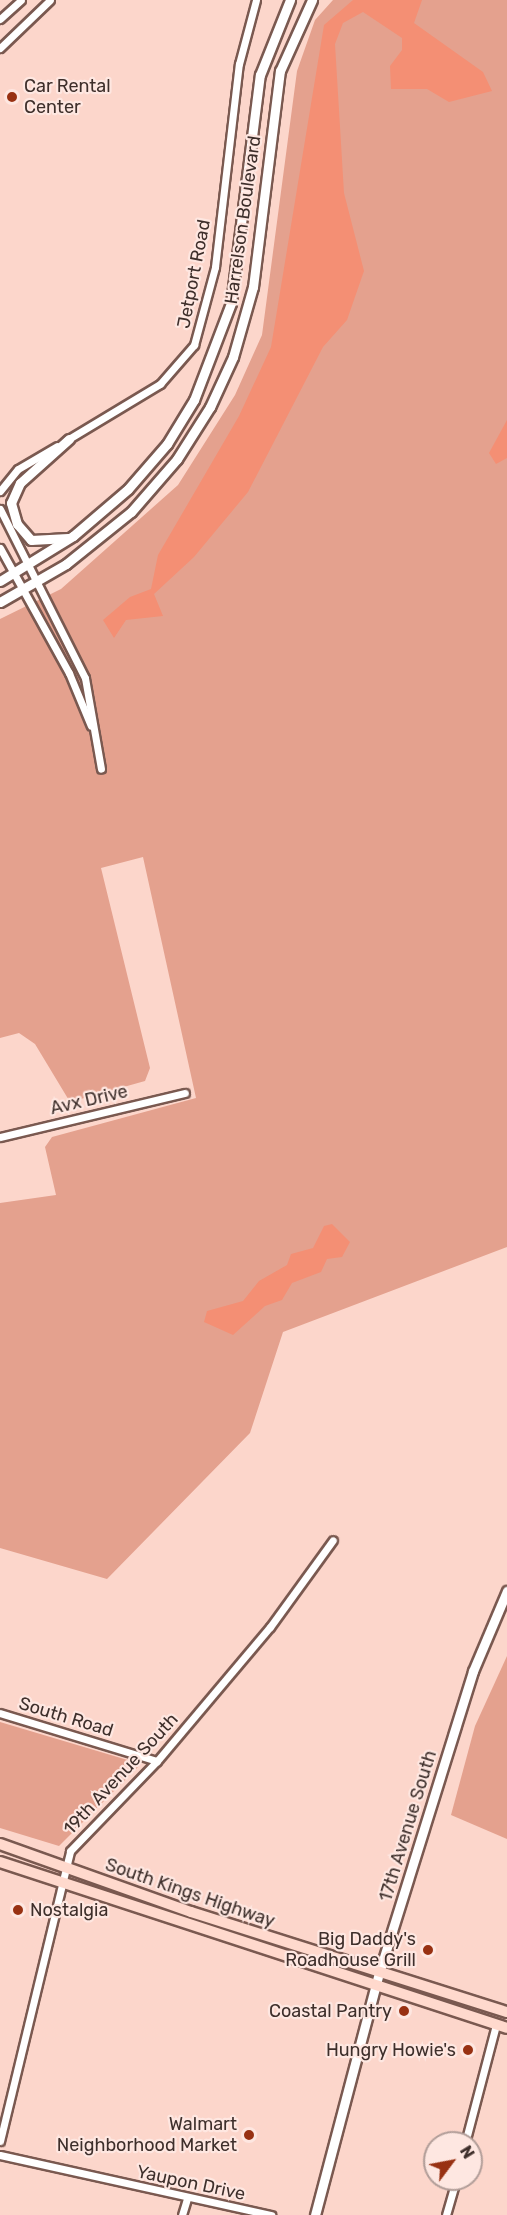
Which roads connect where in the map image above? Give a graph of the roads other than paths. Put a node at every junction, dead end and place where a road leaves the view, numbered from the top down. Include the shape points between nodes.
1 (21, 0) edge
2 (50, 0) edge
3 (256, 0) edge
4 (291, 0) edge
5 (312, 0) edge
6 (0, 20) edge
7 (0, 48) edge
8 (69, 439) junction
9 (0, 491) edge
10 (0, 509) edge
11 (74, 536) junction
12 (0, 548) edge
13 (28, 566) junction
14 (14, 574) junction
15 (0, 581) edge
16 (37, 582) junction
17 (22, 590) junction
18 (0, 602) edge
19 (93, 731) junction
20 (101, 769) dead end
21 (185, 1093) dead end
22 (0, 1137) edge
23 (333, 1540) dead end
24 (507, 1591) edge
25 (0, 1713) edge
26 (157, 1761) junction
27 (0, 1844) edge
28 (0, 1862) edge
29 (66, 1867) junction
30 (60, 1882) junction
31 (379, 1973) junction
32 (376, 1986) junction
33 (507, 2012) edge
34 (502, 2026) edge
35 (469, 2131) edge
36 (0, 2141) edge
37 (0, 2155) edge
38 (453, 2191) edge
39 (187, 2199) junction
40 (182, 2215) edge
41 (271, 2215) edge
42 (315, 2215) edge
43 (446, 2215) edge

1 - 6 street
2 - 7 street
3 - 8 street, Jetport Road via 239,64 214,267 194,345 160,384
4 - 11 main road, Harrelson Boulevard via 261,75 238,265 214,356 194,400 154,461
5 - 16 main road, Harrelson Boulevard via 280,70 253,287 222,383 194,435 150,493 87,549
8 - 9 street, Jetport Road via 18,469
8 - 11 main road via 20,483 11,509 31,540
10 - 13 street
11 - 13 main road, Harrelson Boulevard
12 - 14 street
13 - 14 main road, Harrelson Boulevard
13 - 16 street
14 - 15 main road, Harrelson Boulevard
14 - 17 street
16 - 17 main road, Harrelson Boulevard
16 - 19 street via 85,678
17 - 18 main road, Harrelson Boulevard
17 - 19 street via 72,679
19 - 20 street
21 - 22 street, Avx Drive
23 - 26 street, 19th Avenue South via 270,1627
24 - 31 main road, 17th Avenue South via 473,1671
25 - 26 street, South Road
26 - 29 street, 19th Avenue South via 76,1844
27 - 29 main road, South Kings Highway
28 - 30 main road, South Kings Highway
29 - 30 street, 19th Avenue South
29 - 31 main road, South Kings Highway
30 - 32 main road, South Kings Highway
30 - 36 street, 19th Avenue South
31 - 32 main road, 17th Avenue South
31 - 33 main road, South Kings Highway
32 - 34 main road, South Kings Highway
32 - 42 main road, 17th Avenue South
34 - 35 street
37 - 39 street, Yaupon Drive
38 - 43 street
39 - 40 street
39 - 41 street, Yaupon Drive

